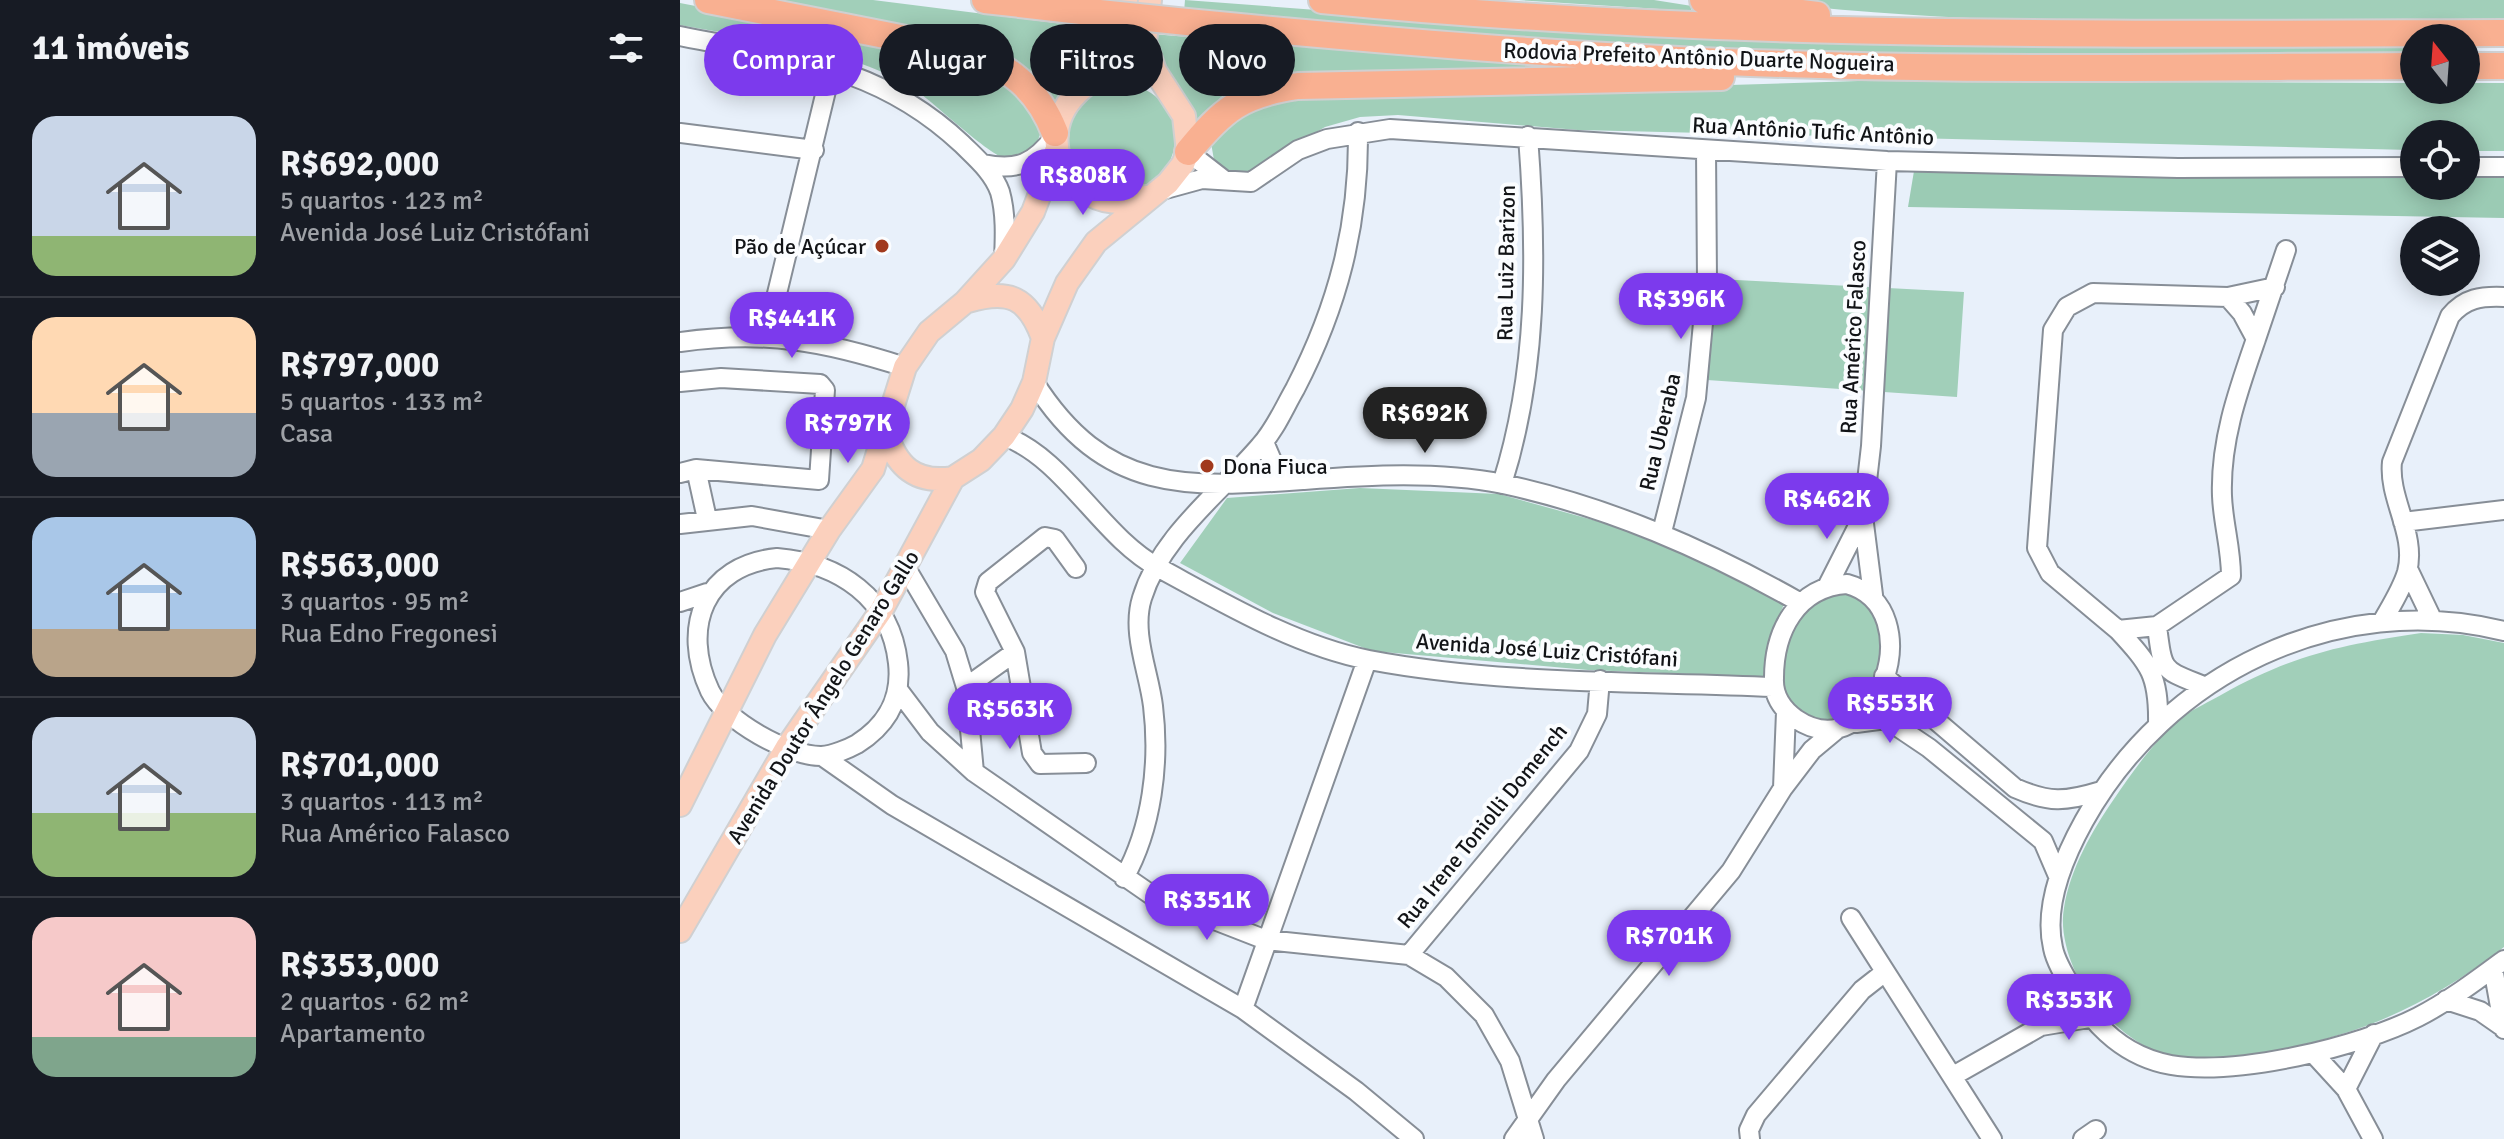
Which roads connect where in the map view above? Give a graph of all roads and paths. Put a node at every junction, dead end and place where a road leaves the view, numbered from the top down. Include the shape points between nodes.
1 (708, 0) edge
2 (985, 0) edge
3 (1126, 0) edge
4 (1150, 0) edge
5 (1322, 0) edge
6 (1703, 0) edge
7 (2504, 33) edge
8 (1951, 34) junction
9 (680, 36) edge
10 (704, 41) edge
11 (2400, 66) edge
12 (2480, 66) edge
13 (2504, 66) edge
14 (1946, 67) junction
15 (863, 78) edge
16 (826, 96) edge
17 (1358, 132) junction
18 (680, 133) edge
19 (1528, 136) junction
20 (1056, 140) junction
21 (814, 150) junction
22 (1706, 150) junction
23 (1188, 152) junction
24 (1887, 161) junction
25 (983, 164) junction
26 (2400, 167) edge
27 (2480, 167) edge
28 (2504, 167) edge
29 (1224, 180) junction
30 (1153, 194) junction
31 (2286, 250) dead end
32 (1004, 259) junction
33 (2275, 287) junction
34 (2228, 297) junction
35 (2504, 297) edge
36 (965, 302) junction
37 (767, 335) junction
38 (1043, 338) junction
39 (2256, 339) junction
40 (680, 342) edge
41 (905, 367) junction
42 (680, 382) edge
43 (1034, 382) junction
44 (886, 432) junction
45 (1004, 436) junction
46 (1264, 442) junction
47 (688, 471) edge
48 (953, 478) junction
49 (1288, 481) junction
50 (1502, 484) junction
51 (1224, 486) junction
52 (2504, 510) edge
53 (1863, 516) junction
54 (707, 519) junction
55 (2403, 522) junction
56 (680, 524) edge
57 (829, 530) junction
58 (1662, 532) junction
59 (809, 561) junction
60 (1155, 566) junction
61 (906, 568) junction
62 (1076, 568) dead end
63 (2408, 569) junction
64 (1828, 585) junction
65 (707, 593) junction
66 (1873, 595) junction
67 (680, 602) edge
68 (1799, 602) junction
69 (881, 611) junction
70 (2432, 619) junction
71 (2382, 622) junction
72 (2157, 626) junction
73 (2118, 630) junction
74 (2504, 631) edge
75 (680, 650) edge
76 (1015, 652) junction
77 (1367, 660) junction
78 (700, 663) junction
79 (2156, 664) junction
80 (1884, 676) junction
81 (1600, 680) junction
82 (966, 687) junction
83 (1773, 687) junction
84 (2206, 687) junction
85 (899, 691) junction
86 (1786, 712) junction
87 (727, 715) junction
88 (1856, 723) junction
89 (2158, 724) junction
90 (1836, 730) junction
91 (787, 747) junction
92 (822, 756) junction
93 (1086, 763) dead end
94 (974, 772) junction
95 (2005, 779) junction
96 (1783, 788) junction
97 (2101, 791) junction
98 (1991, 796) junction
99 (680, 805) edge
100 (2058, 876) junction
101 (1124, 878) junction
102 (1851, 918) dead end
103 (680, 931) edge
104 (1266, 940) junction
105 (1409, 955) junction
106 (2499, 964) edge
107 (1885, 972) junction
108 (2063, 973) junction
109 (2446, 1000) junction
110 (1243, 1009) junction
111 (2089, 1018) junction
112 (2041, 1026) junction
113 (2503, 1028) edge
114 (2374, 1034) junction
115 (2313, 1053) junction
116 (1953, 1076) junction
117 (2346, 1089) junction
118 (1530, 1119) junction
119 (1414, 1139) edge
120 (1514, 1139) edge
121 (1534, 1139) edge
122 (1750, 1139) edge
123 (1992, 1139) edge
124 (2373, 1139) edge

1 - 20 highway via 988,59 1018,77 1047,114
2 - 14 highway, Rodovia Prefeito Antônio Duarte Nogueira, bridge via 1540,52
3 - 20 main road via 1120,49 1074,95
4 - 23 main road via 1147,50 1184,116
5 - 8 highway, Rodovia Prefeito Antônio Duarte Nogueira via 1594,20
6 - 8 highway
7 - 8 highway, Rodovia Prefeito Antônio Duarte Nogueira
9 - 10 street
11 - 14 highway, Rodovia Prefeito Antônio Duarte Nogueira
12 - 13 highway
14 - 23 highway via 1778,77 1298,86 1235,104 1218,115
15 - 25 street via 922,110
16 - 21 street
17 - 19 street, Rua Antônio Tufic Antônio
17 - 29 street, Rua Antônio Tufic Antônio via 1298,150 1251,182
17 - 46 street via 1359,189 1335,298 1313,354
18 - 21 street
19 - 22 street, Rua Antônio Tufic Antônio
19 - 50 street, Rua Luiz Barizon via 1535,220 1533,312 1524,392
20 - 25 street via 1026,165 1007,169
20 - 30 main road via 1072,181 1093,196 1117,202
20 - 32 main road via 1033,212
21 - 37 street
22 - 24 street, Rua Antônio Tufic Antônio
22 - 58 street, Rua Uberaba via 1707,280 1696,398
23 - 29 street
23 - 30 main road, Avenida Doutor Ângelo Genaro Gallo via 1177,173
24 - 26 street, Rua Antônio Tufic Antônio
24 - 53 street, Rua Américo Falasco
25 - 32 street via 999,191
27 - 28 street
29 - 30 street, Rua Antônio Tufic Antônio via 1182,182
30 - 38 main road, Avenida Doutor Ângelo Genaro Gallo via 1096,242 1067,283
31 - 33 street
32 - 36 main road
33 - 34 street
33 - 39 street
34 - 39 street
34 - 73 street via 2093,293 2067,307 2053,330 2037,548 2050,573
35 - 55 street via 2483,296 2461,304 2450,316 2392,462 2390,483
36 - 38 main road via 994,293 1017,299 1034,313
36 - 41 main road via 929,332
37 - 40 street
37 - 41 street via 855,351
38 - 43 main road, Avenida Doutor Ângelo Genaro Gallo
39 - 72 street via 2223,450 2222,499 2231,576
41 - 44 main road
42 - 47 street via 721,378 820,384 825,390 819,480
43 - 45 main road, Avenida Doutor Ângelo Genaro Gallo
43 - 51 street via 1067,426 1127,468 1156,479
44 - 48 main road via 892,452 906,470 934,481
44 - 57 main road via 873,469
45 - 48 main road, Avenida Doutor Ângelo Genaro Gallo
45 - 60 street, Avenida José Luiz Cristófani via 1034,452 1130,548
46 - 49 street
46 - 51 street
47 - 54 street
48 - 61 main road, Avenida Doutor Ângelo Genaro Gallo
49 - 50 street via 1414,475
49 - 51 street
50 - 58 street via 1606,511
51 - 60 street
52 - 55 street
53 - 64 street, Rua Américo Falasco
53 - 66 street, Rua Américo Falasco
54 - 56 street
54 - 57 street via 752,516
55 - 63 street
57 - 59 main road
58 - 68 street
59 - 65 street via 755,560 731,571
59 - 69 street via 857,588
59 - 87 main road via 765,635
60 - 77 street, Avenida José Luiz Cristófani via 1299,637
60 - 101 street via 1141,601 1139,626 1154,708 1153,771 1148,816
61 - 69 main road, Avenida Doutor Ângelo Genaro Gallo
61 - 82 street via 955,651
62 - 76 street via 1049,536 988,582 985,592
63 - 70 street
63 - 71 street
64 - 66 street via 1847,584
64 - 68 street
65 - 67 street
65 - 78 street via 697,623
66 - 80 street via 1889,627
68 - 83 street via 1780,639
69 - 85 street via 892,628
69 - 91 main road, Avenida Doutor Ângelo Genaro Gallo
70 - 71 street
70 - 74 street
71 - 84 street via 2274,647
72 - 73 street
72 - 79 street
73 - 79 street
75 - 78 street
76 - 82 street
76 - 93 street via 1036,761
77 - 81 street, Avenida José Luiz Cristófani via 1479,674
77 - 104 street
78 - 87 street via 710,692
79 - 84 street
79 - 89 street
80 - 88 street
80 - 95 street
81 - 83 street, Avenida José Luiz Cristófani
81 - 105 street, Rua Irene Toniolli Domench via 1597,714 1579,751
82 - 94 street
83 - 86 street
84 - 89 street
85 - 92 street via 885,721 870,735
85 - 94 street via 930,732
86 - 90 street via 1806,725
86 - 96 street
87 - 91 street
87 - 99 main road
88 - 90 street
88 - 98 street via 1886,719
89 - 97 street
90 - 96 street via 1812,750
91 - 92 street
91 - 103 main road, Avenida Doutor Ângelo Genaro Gallo
92 - 110 street via 892,805
94 - 101 street
95 - 97 street via 2038,798 2069,801
95 - 98 street
96 - 118 street via 1731,871 1556,1080
97 - 100 street
98 - 100 street via 2043,841
100 - 108 street via 2052,947
101 - 104 street via 1181,908
102 - 107 street
104 - 105 street
104 - 110 street
105 - 118 street via 1446,977 1484,1015 1510,1061
106 - 109 street
106 - 113 street
107 - 116 street
107 - 122 street via 1862,990 1756,1115
108 - 111 street
108 - 112 street
109 - 113 street via 2480,1011
109 - 114 street
110 - 119 street
111 - 112 street
111 - 115 street via 2138,1054 2171,1065 2214,1066
112 - 116 street
114 - 115 street
114 - 117 street
115 - 117 street
116 - 123 street
117 - 124 street
118 - 120 street
118 - 121 street

